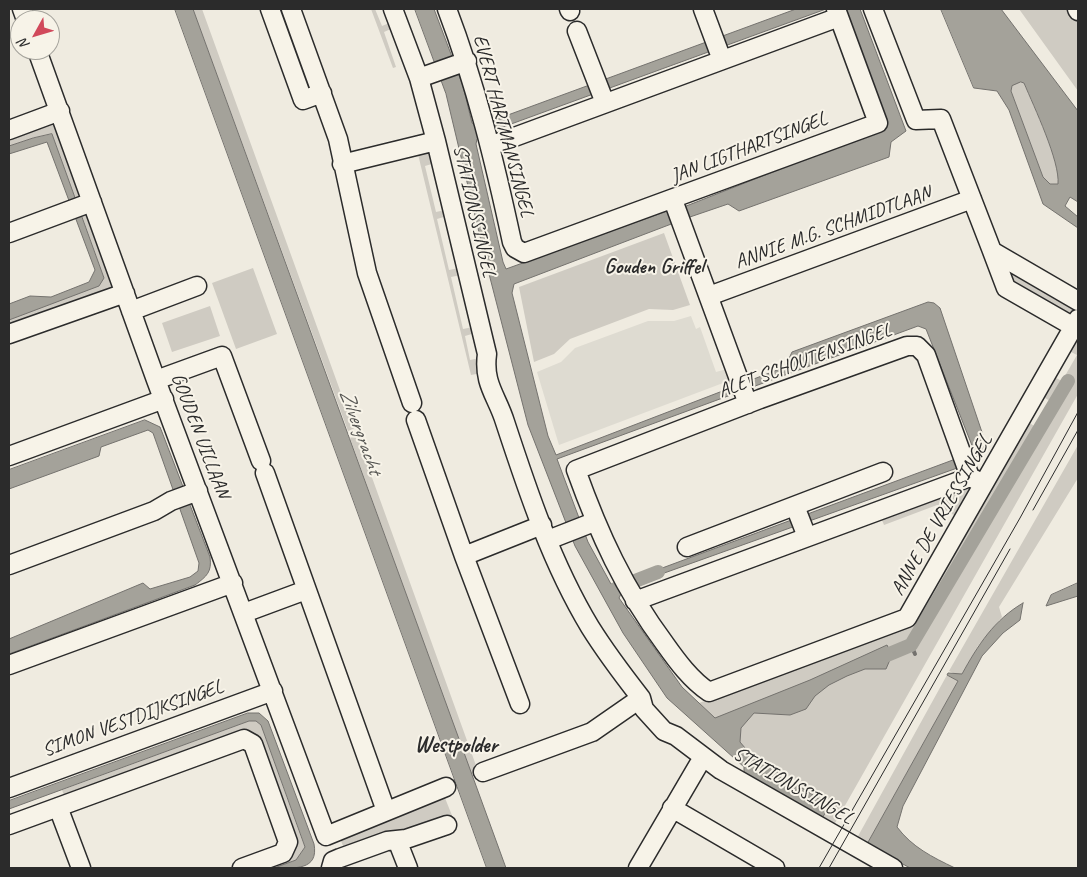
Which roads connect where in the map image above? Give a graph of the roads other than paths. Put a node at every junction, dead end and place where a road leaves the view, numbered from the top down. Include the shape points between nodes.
1 (270, 9) edge
2 (291, 9) edge
3 (394, 9) edge
4 (447, 9) edge
5 (703, 9) edge
6 (873, 9) edge
7 (838, 13) edge
8 (577, 31) dead end
9 (718, 49) junction
10 (41, 60) edge
11 (461, 63) junction
12 (419, 78) junction
13 (600, 92) junction
14 (322, 93) junction
15 (60, 111) junction
16 (9, 130) edge
17 (487, 134) junction
18 (436, 141) junction
19 (342, 164) junction
20 (972, 199) junction
21 (88, 204) junction
22 (677, 210) junction
23 (9, 233) edge
24 (992, 251) junction
25 (521, 252) joint
26 (197, 286) dead end
27 (125, 293) junction
28 (709, 296) junction
29 (1078, 300) edge
30 (131, 311) junction
31 (1076, 323) edge
32 (9, 334) edge
33 (156, 380) junction
34 (744, 393) junction
35 (164, 399) junction
36 (9, 456) edge
37 (971, 471) junction
38 (883, 472) dead end
39 (193, 492) junction
40 (801, 521) junction
41 (589, 524) junction
42 (545, 533) junction
43 (686, 547) dead end
44 (464, 556) junction
45 (9, 565) edge
46 (233, 583) junction
47 (306, 590) junction
48 (628, 591) junction
49 (244, 614) junction
50 (9, 665) edge
51 (273, 691) junction
52 (641, 698) junction
53 (520, 704) dead end
54 (703, 757) junction
55 (483, 772) dead end
56 (446, 787) dead end
57 (9, 788) edge
58 (58, 807) junction
59 (672, 808) junction
60 (386, 811) junction
61 (9, 825) edge
62 (448, 826) dead end
63 (398, 840) junction
64 (81, 868) edge
65 (242, 868) edge
66 (331, 868) edge
67 (408, 868) edge
68 (638, 868) edge
69 (776, 868) edge
70 (893, 868) edge

1 - 14 street via 303,100
2 - 14 street
3 - 12 street, STATIONSSINGEL
4 - 11 street, EVERT HARTMANSINGEL
5 - 9 street
6 - 20 street via 916,120 941,119
7 - 9 street
7 - 22 street, JAN LIGTHARTSINGEL via 878,122
8 - 13 street
9 - 13 street
10 - 15 street, GOUDEN UILLAAN
11 - 12 street
11 - 17 street, EVERT HARTMANSINGEL
12 - 18 street, STATIONSSINGEL
13 - 17 street
14 - 19 street via 338,139
15 - 16 street
15 - 21 street, GOUDEN UILLAAN
17 - 25 street, EVERT HARTMANSINGEL via 512,242
18 - 19 street
18 - 42 street, STATIONSSINGEL via 486,354 488,383
19 - 44 street via 367,273
20 - 24 street
20 - 28 street, ANNIE M.G. SCHMIDTLAAN
21 - 23 street
21 - 27 street, GOUDEN UILLAAN
22 - 25 street, JAN LIGTHARTSINGEL
22 - 28 street
24 - 29 street
24 - 31 street via 1006,288
26 - 30 street
27 - 30 street, GOUDEN UILLAAN
27 - 32 street
28 - 34 street
30 - 33 street, GOUDEN UILLAAN
31 - 37 street, ANNE DE VRIESSINGEL
33 - 35 street, GOUDEN UILLAAN
33 - 47 street via 222,356
34 - 37 street, ALET SCHOUTENSINGEL via 907,346 917,346 926,355
34 - 41 street, ALET SCHOUTENSINGEL via 576,470
35 - 36 street
35 - 39 street, GOUDEN UILLAAN
37 - 40 street
37 - 48 street, ANNE DE VRIESSINGEL via 907,618 709,692 699,686 673,656
38 - 40 street
39 - 45 street via 154,511
39 - 46 street, GOUDEN UILLAAN
40 - 43 street
40 - 48 street
41 - 42 street via 566,533
41 - 48 street
42 - 44 street
42 - 52 street, STATIONSSINGEL via 590,626
44 - 53 street
46 - 49 street, GOUDEN UILLAAN
46 - 50 street
47 - 49 street
47 - 60 street
49 - 51 street, GOUDEN UILLAAN
51 - 57 street, SIMON VESTDIJKSINGEL
51 - 60 street, GOUDEN UILLAAN via 326,836
52 - 54 street, STATIONSSINGEL via 648,714 664,731
52 - 55 street via 592,732
54 - 59 street
54 - 70 street, STATIONSSINGEL
56 - 60 street
58 - 61 street
58 - 64 street
58 - 65 street via 237,739 249,740 288,842 282,853
59 - 68 street
59 - 69 street
62 - 63 street
63 - 66 street via 335,860
63 - 67 street

